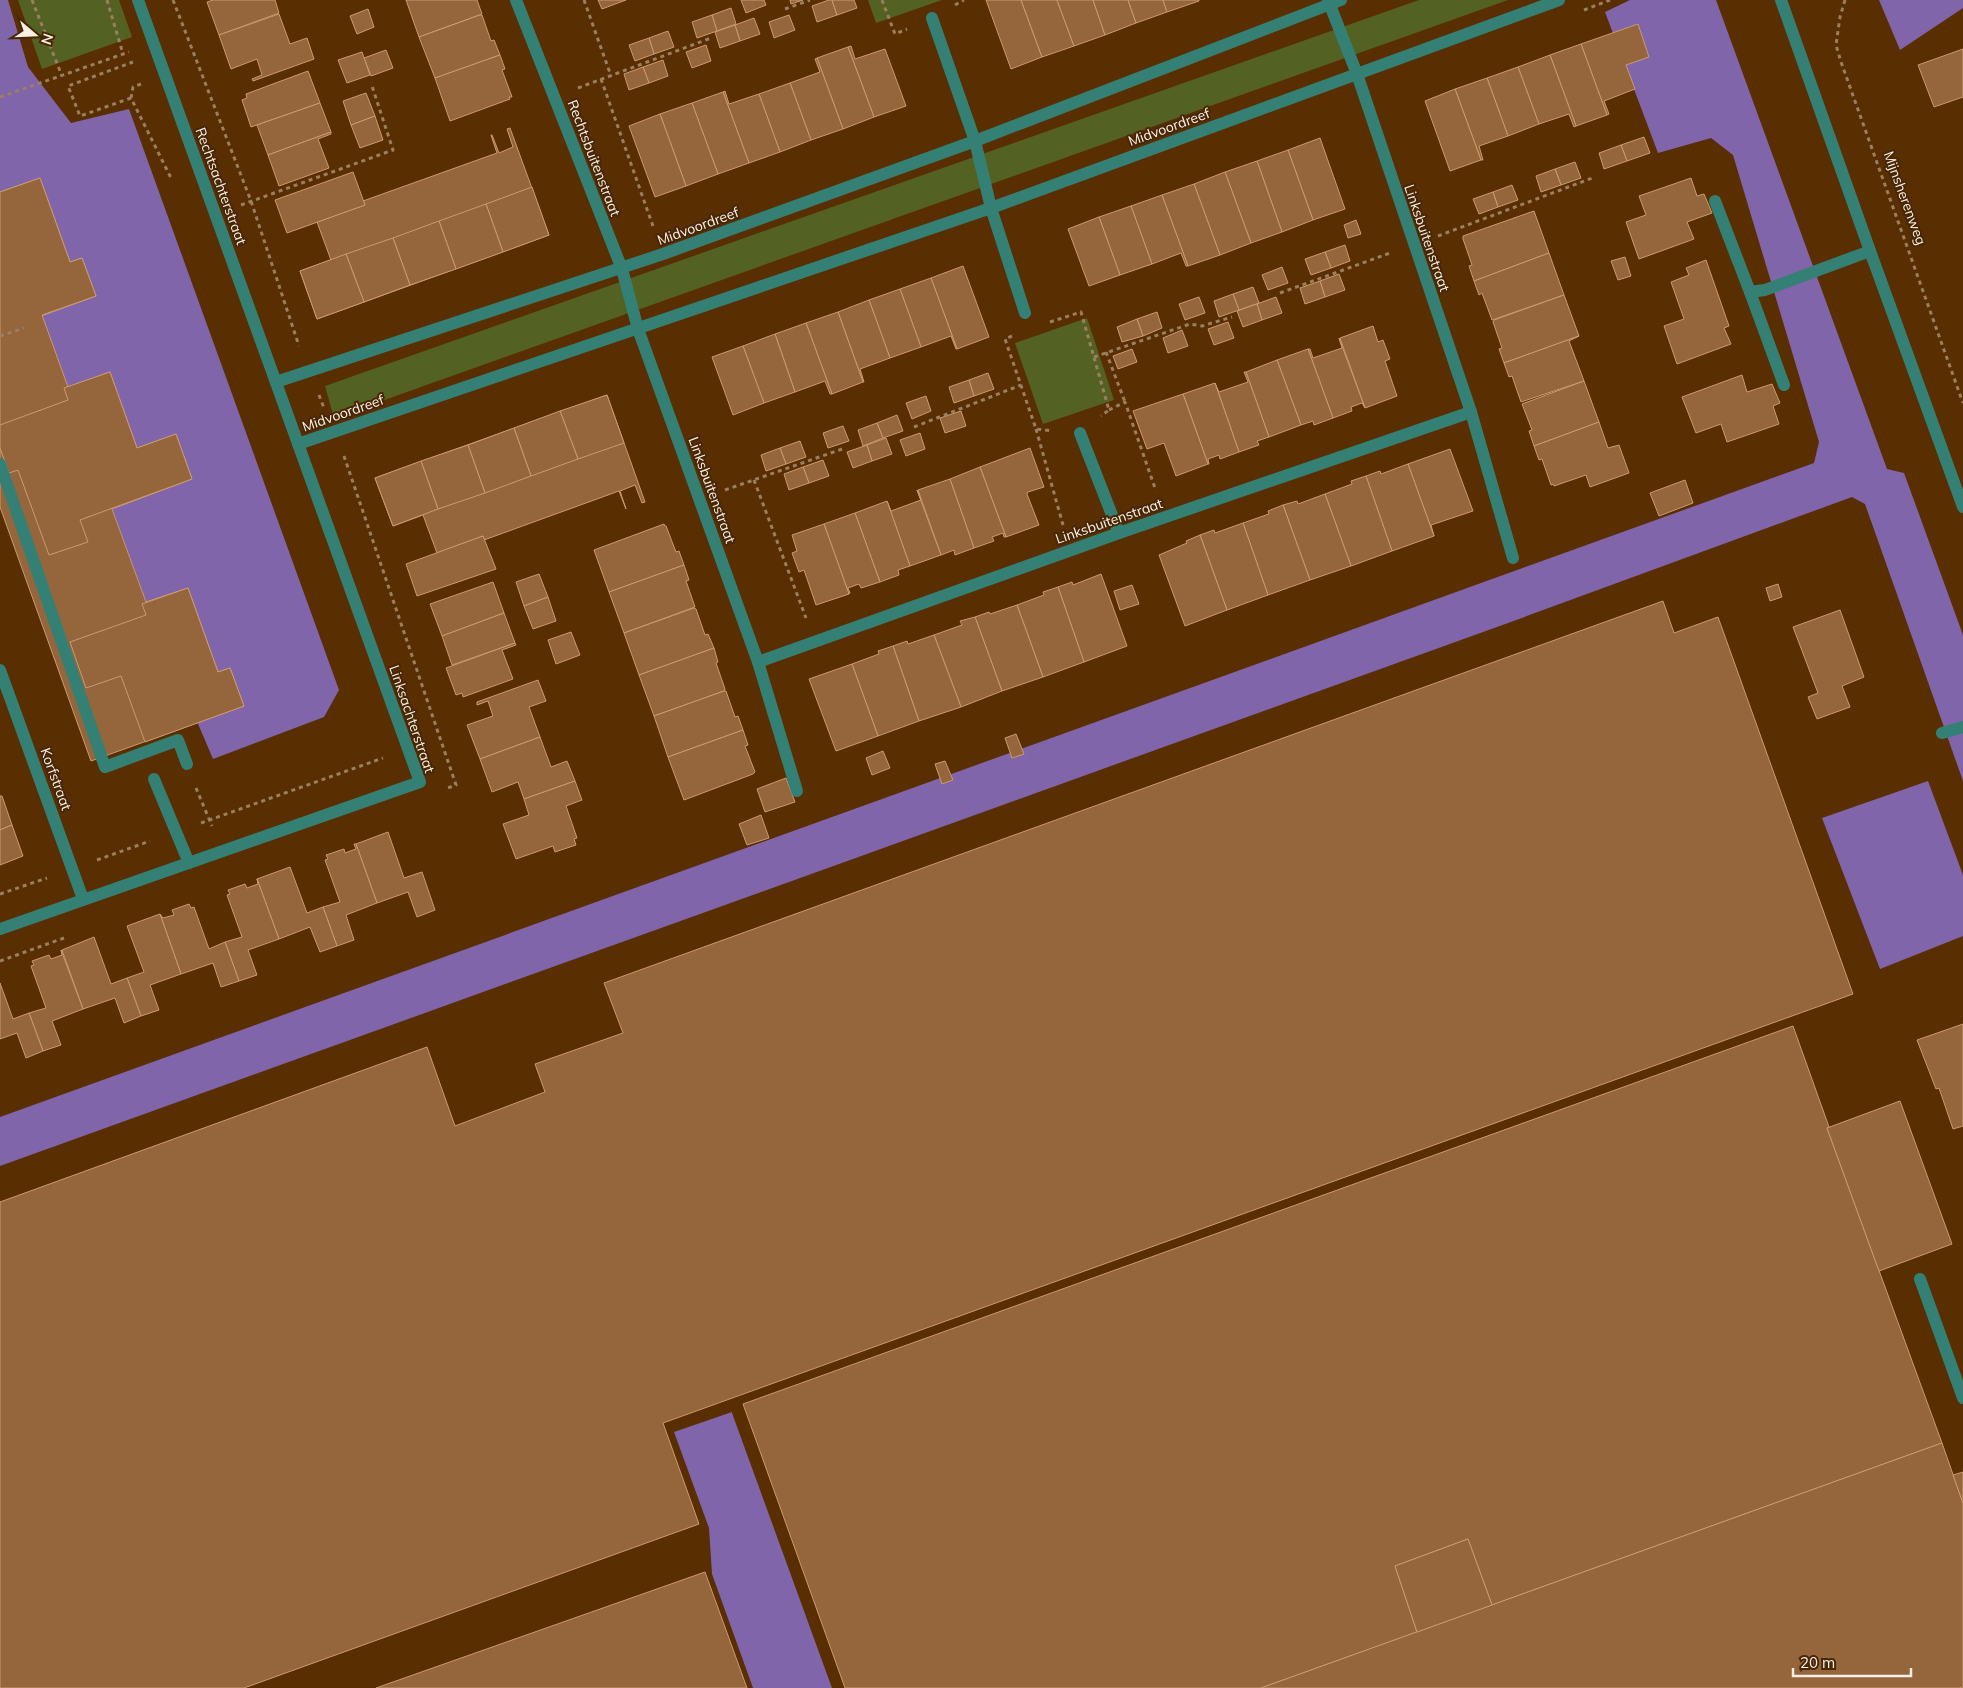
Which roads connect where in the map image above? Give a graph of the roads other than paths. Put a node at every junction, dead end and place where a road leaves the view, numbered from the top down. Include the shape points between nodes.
1 (138, 0) edge
2 (516, 0) edge
3 (1559, 0) edge
4 (1781, 0) edge
5 (1333, 1) edge
6 (932, 18) road end
7 (1357, 74) junction
8 (975, 141) junction
9 (1715, 201) dead end
10 (991, 208) junction
11 (1870, 251) junction
12 (622, 269) junction
13 (1750, 292) junction
14 (1025, 313) road end
15 (638, 329) junction
16 (276, 382) junction
17 (1784, 386) dead end
18 (1470, 412) junction
19 (1080, 433) road end
20 (298, 444) junction
21 (0, 464) edge
22 (1963, 507) edge
23 (1119, 533) junction
24 (1513, 558) dead end
25 (758, 662) junction
26 (0, 670) edge
27 (1963, 727) edge
28 (1942, 733) dead end
29 (187, 764) dead end
30 (154, 779) dead end
31 (797, 791) dead end
32 (189, 863) junction
33 (83, 899) junction
34 (0, 929) edge
35 (1920, 1279) dead end
36 (1963, 1398) edge

1 - 16 street, Rechtsachterstraat
2 - 12 street, Rechtsbuitenstraat
3 - 7 street, Midvoordreef
4 - 11 street
5 - 7 street, Midvoordreef
5 - 8 street, Midvoordreef
6 - 8 street
7 - 10 street, Midvoordreef
7 - 18 street, Linksbuitenstraat
8 - 10 street
8 - 12 street, Midvoordreef
9 - 13 street
10 - 14 street
10 - 15 street, Midvoordreef
11 - 13 street via 1765,290
11 - 22 street
12 - 15 street, Rechtsbuitenstraat
12 - 16 street, Midvoordreef
13 - 17 street
15 - 20 street, Midvoordreef
15 - 25 street, Linksbuitenstraat
16 - 20 street, Midvoordreef
18 - 23 street, Linksbuitenstraat
18 - 24 street, Linksbuitenstraat
19 - 23 street
20 - 32 street, Linksachterstraat via 420,782
21 - 29 street via 105,767 178,740
23 - 25 street, Linksbuitenstraat
25 - 31 street, Linksbuitenstraat
26 - 33 street, Korfstraat
27 - 28 street
30 - 32 street
32 - 33 street, Linksachterstraat
33 - 34 street, Linksachterstraat
35 - 36 street

